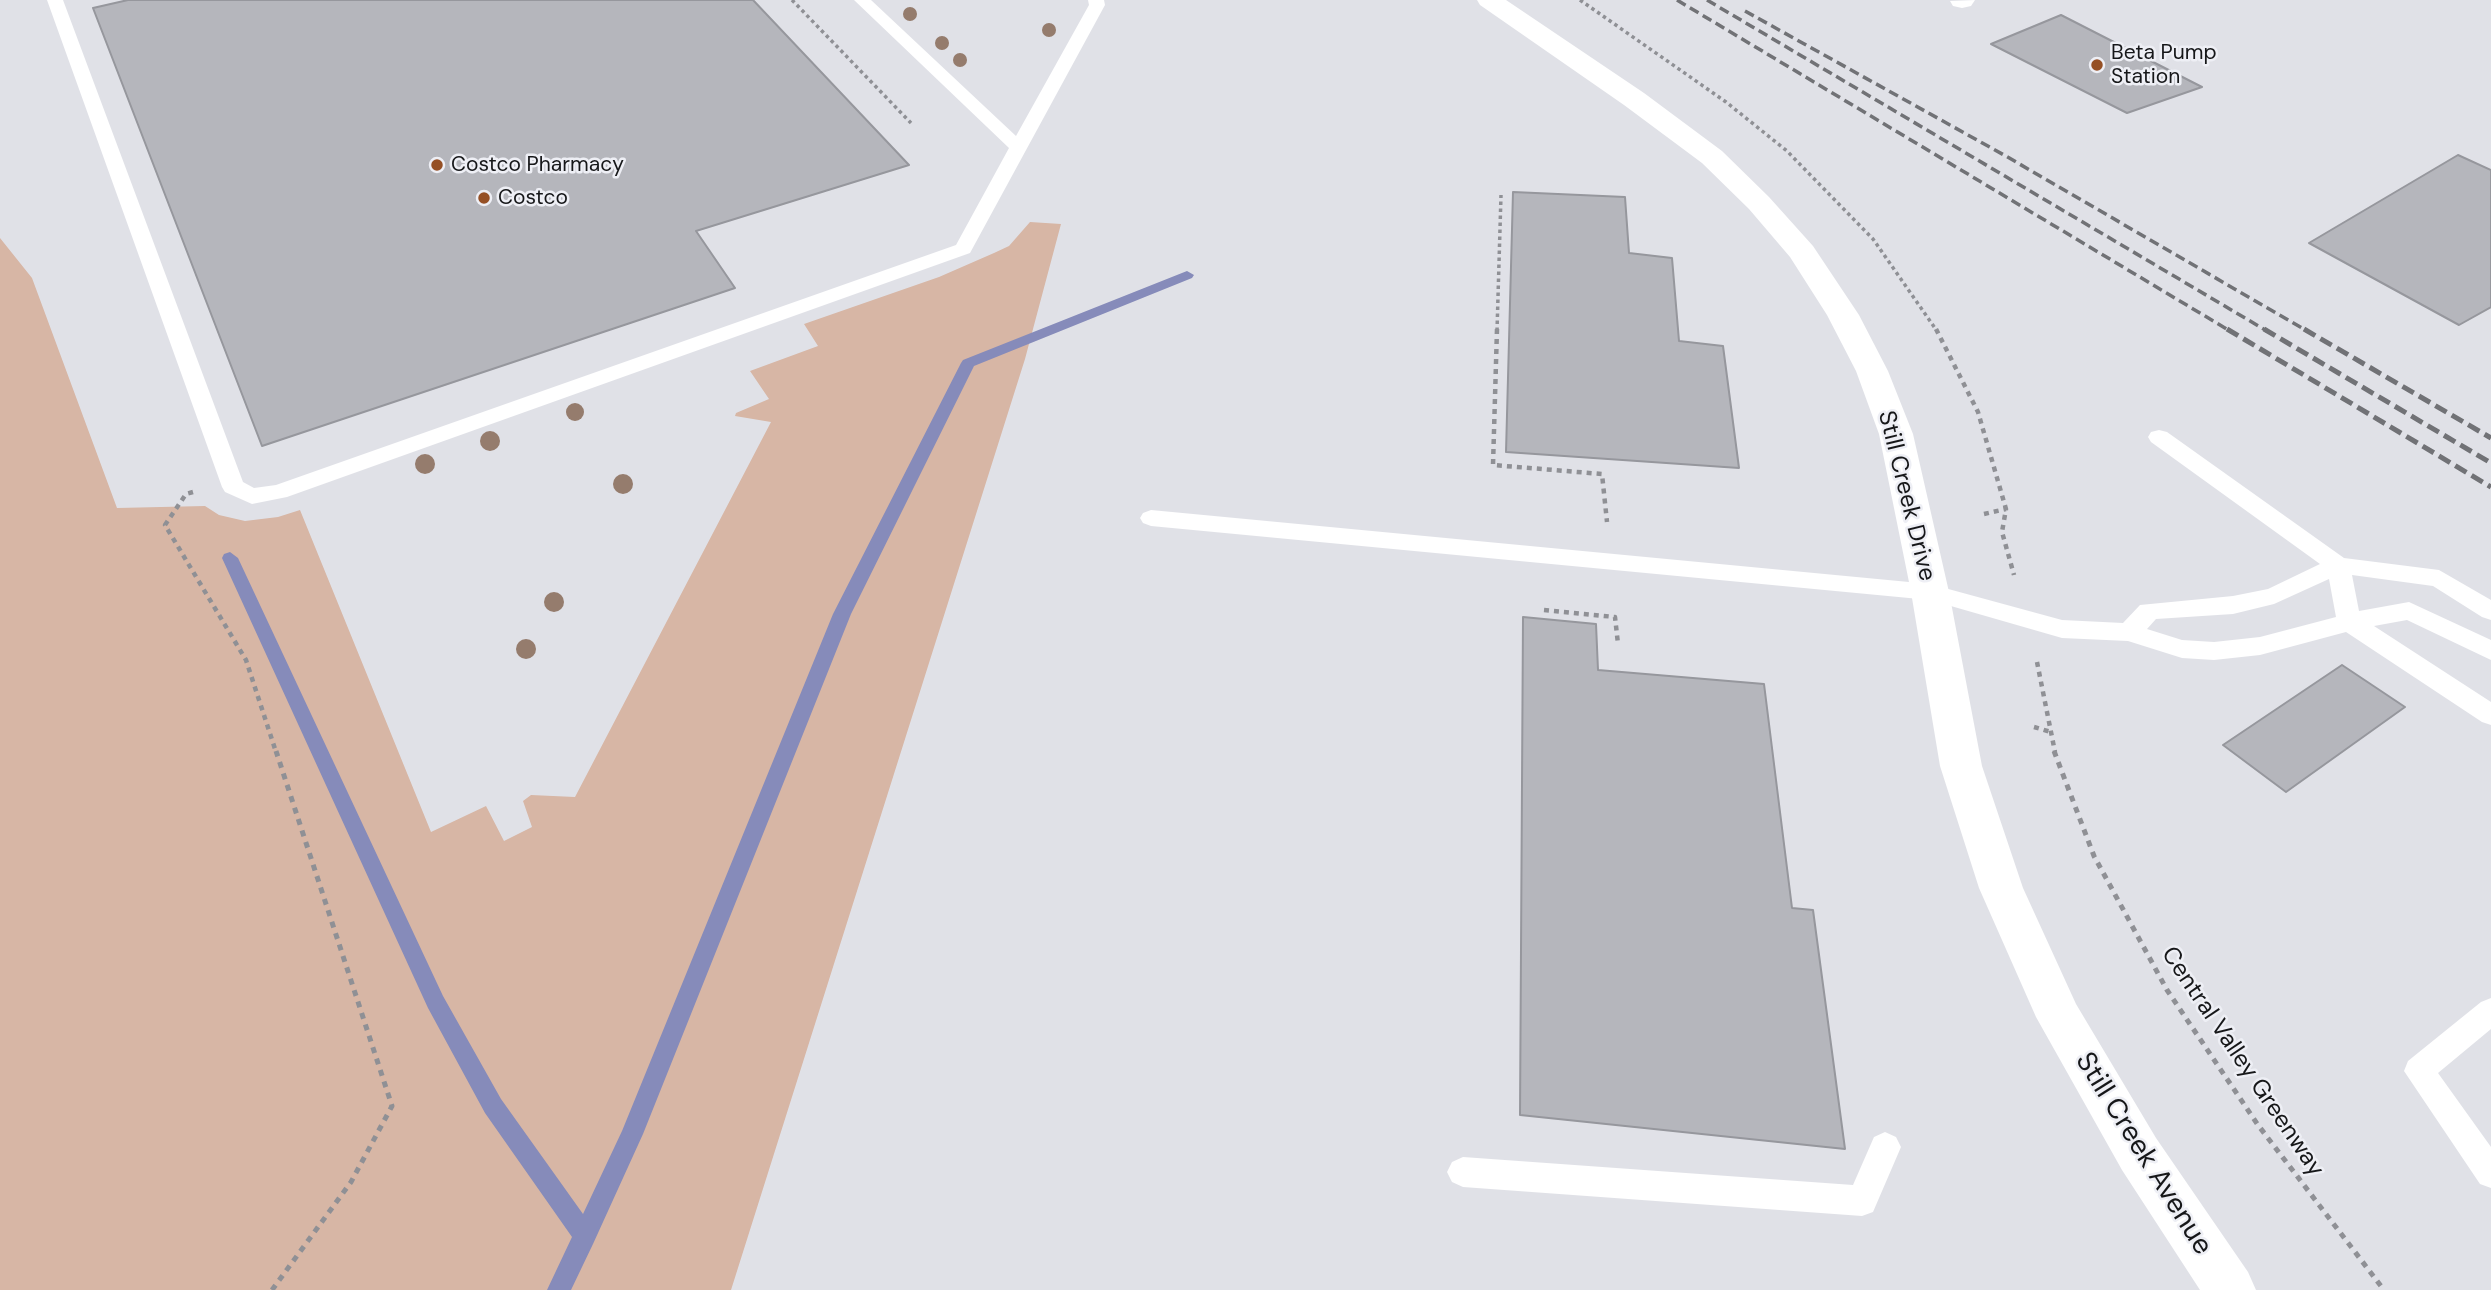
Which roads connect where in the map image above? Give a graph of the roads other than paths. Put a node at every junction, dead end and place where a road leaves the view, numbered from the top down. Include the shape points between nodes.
1 (55, 0) edge
2 (862, 0) edge
3 (1096, 0) edge
4 (1489, 0) edge
5 (1018, 147) junction
6 (2159, 437) dead end
7 (1151, 518) dead end
8 (2338, 565) junction
9 (1930, 592) junction
10 (2491, 611) edge
11 (2349, 622) junction
12 (2129, 632) junction
13 (2491, 651) edge
14 (2491, 716) edge
15 (2491, 1011) edge
16 (2059, 1017) joint
17 (1885, 1147) dead end
18 (1463, 1172) dead end
19 (2491, 1173) edge
20 (2230, 1290) edge

1 - 5 lane via 233,487 252,496 279,492 963,249
2 - 5 lane
3 - 5 lane
4 - 9 street, Still Creek Drive via 1684,134 1759,202 1802,252 1843,315 1896,434
6 - 8 lane
7 - 9 lane
8 - 10 lane via 2439,578
8 - 11 lane
8 - 12 lane via 2274,596 2233,605 2149,611
9 - 12 lane via 2062,629
9 - 16 street, Still Creek Drive via 1961,766 2001,888
11 - 12 lane via 2260,646 2214,651 2182,649
11 - 13 lane via 2409,611
11 - 14 lane
15 - 19 lane via 2420,1071
16 - 20 street, Still Creek Avenue via 2139,1154
17 - 18 lane via 1862,1201

